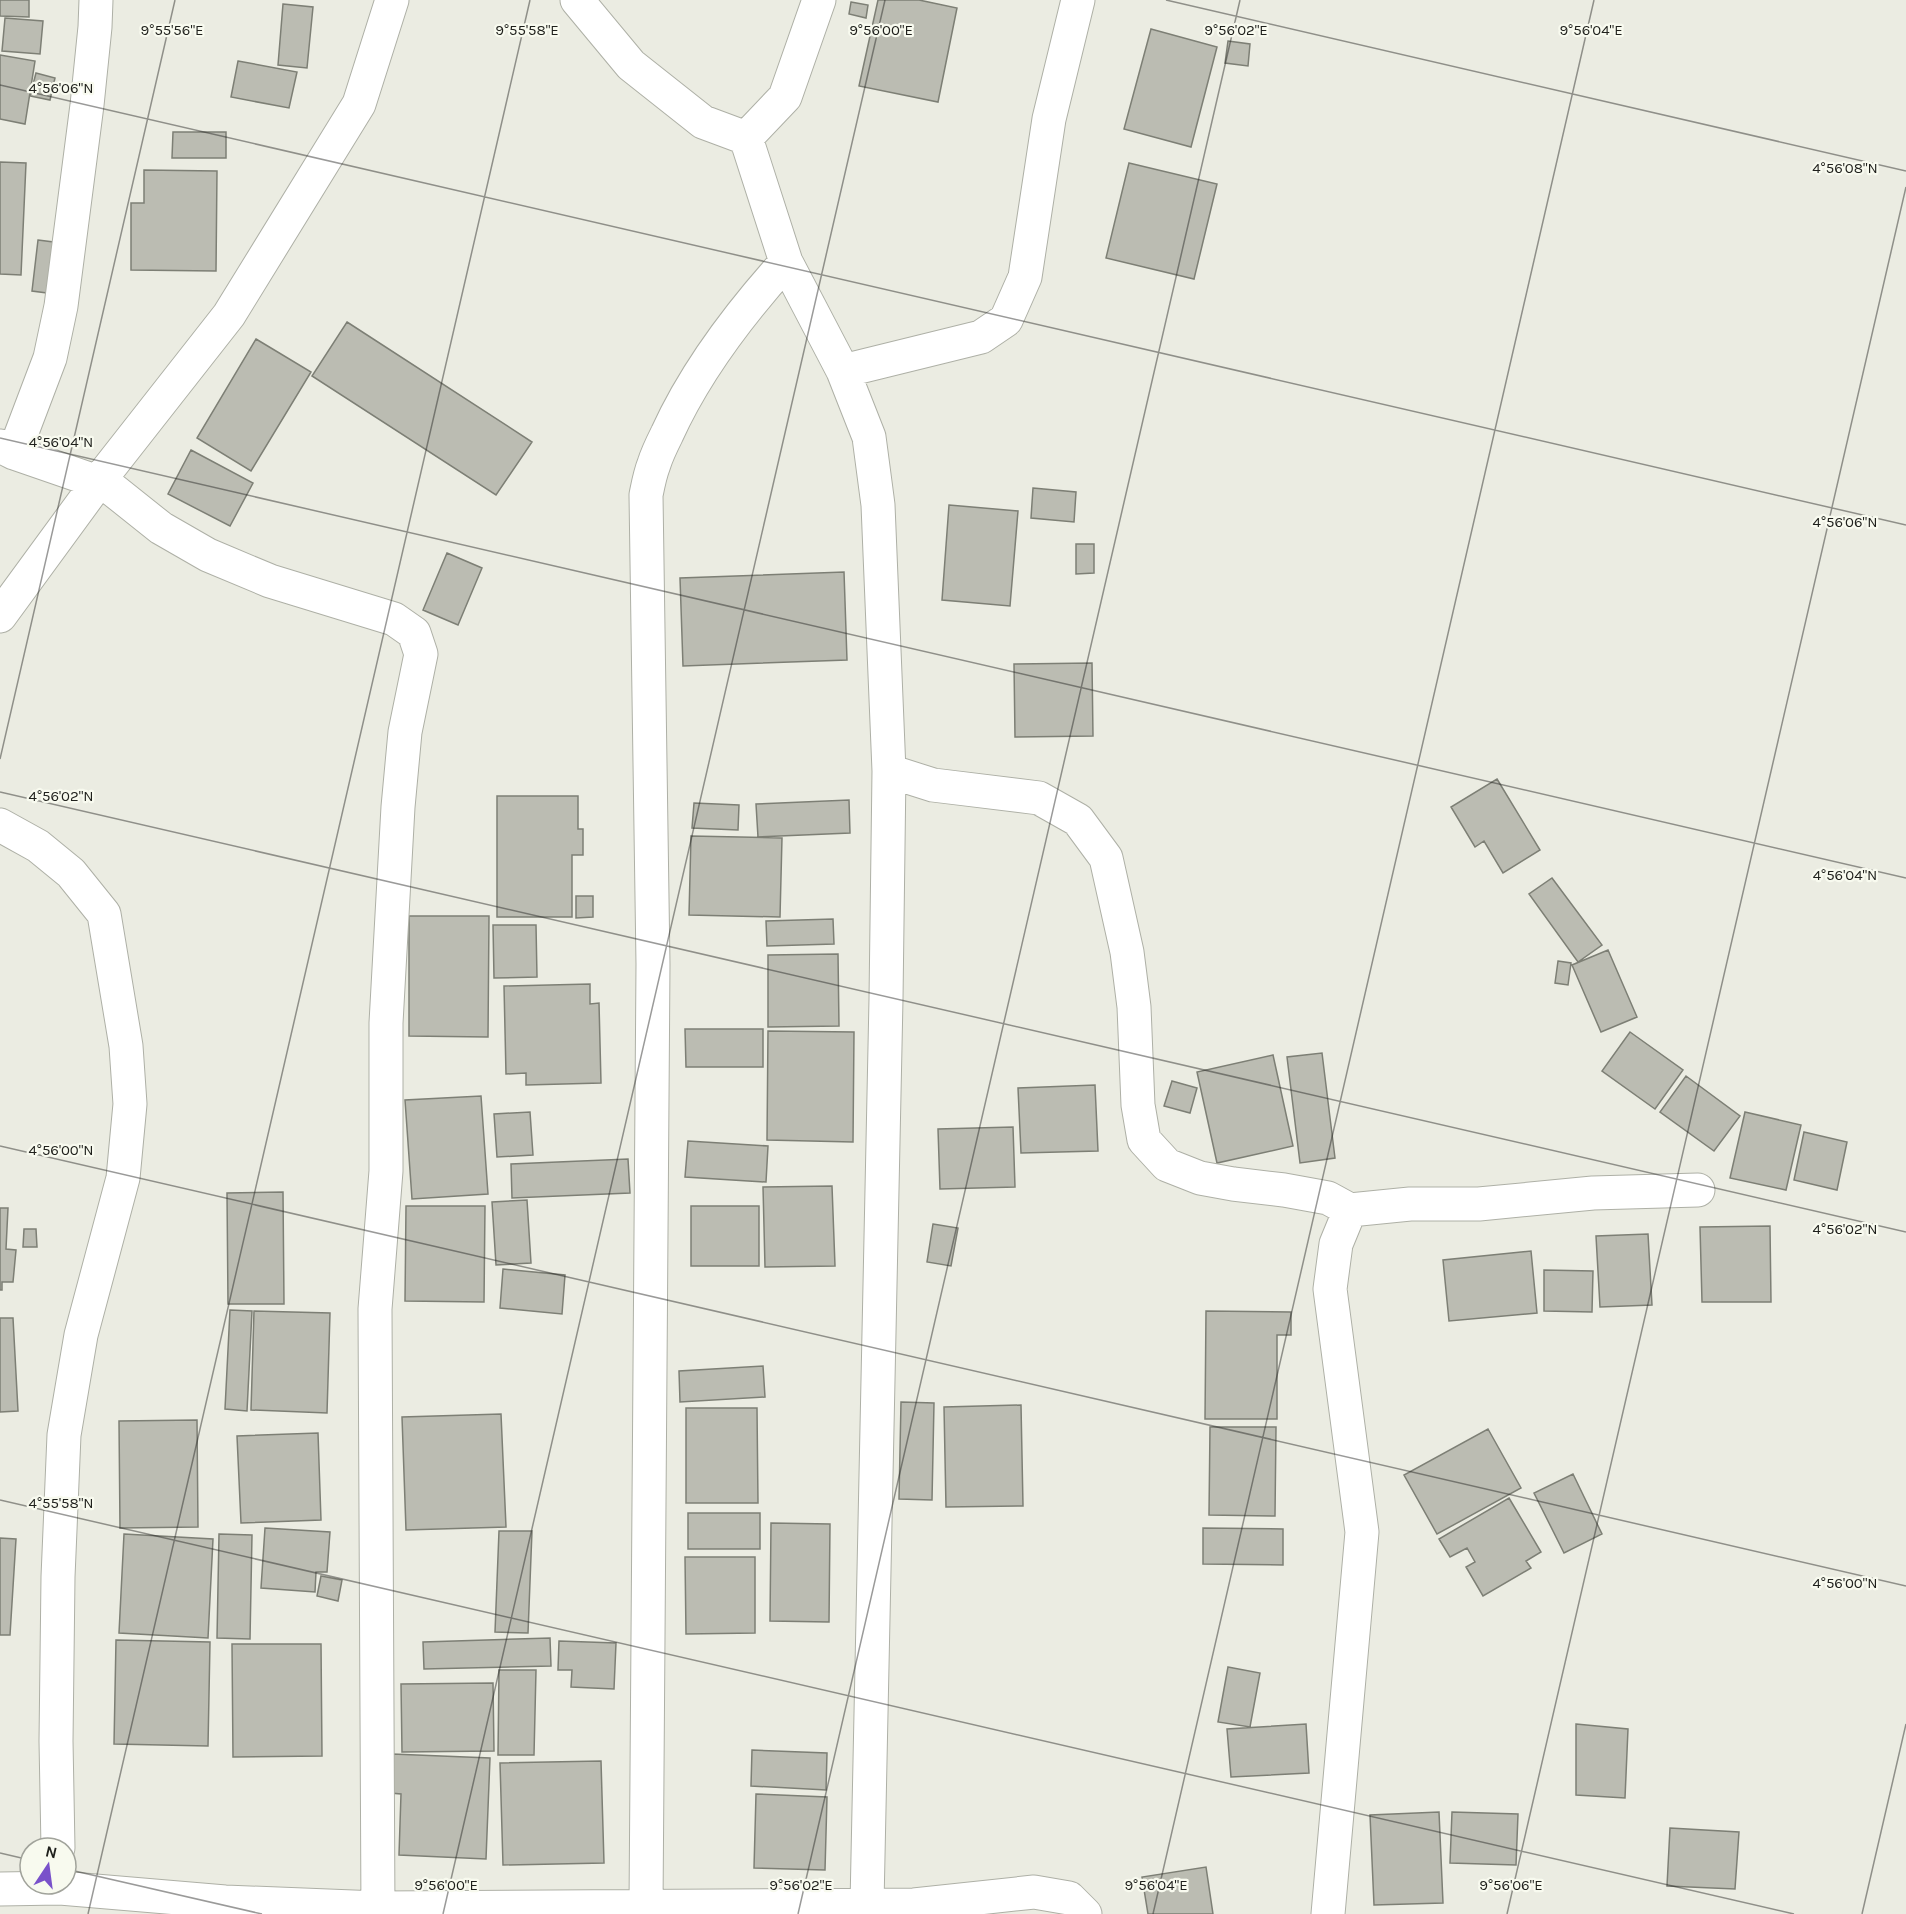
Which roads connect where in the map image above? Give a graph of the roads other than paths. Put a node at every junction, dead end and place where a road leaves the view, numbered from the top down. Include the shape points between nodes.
1 (96, 0) edge
2 (392, 0) edge
3 (577, 0) edge
4 (819, 0) edge
5 (1078, 0) edge
6 (746, 138) junction
7 (786, 262) junction
8 (843, 371) junction
9 (7, 450) edge
10 (98, 482) junction
11 (0, 616) edge
12 (889, 771) junction
13 (0, 825) edge
14 (1698, 1190) dead end
15 (1350, 1210) junction
16 (58, 1836) edge
17 (0, 1889) edge
18 (18, 1891) edge
19 (78, 1896) edge
20 (646, 1907) junction
21 (870, 1909) edge
22 (378, 1911) edge
23 (1085, 1914) edge
24 (1328, 1914) edge

1 - 9 street via 61,306 50,358
2 - 10 street via 359,104 229,315
3 - 6 street via 632,65 703,122
4 - 6 street via 785,96
5 - 8 street via 1049,119 1025,277 1006,320 981,337
6 - 7 street
7 - 8 street
7 - 20 street via 723,336 698,376 654,463 646,495 653,964
8 - 12 street via 869,437 878,505
9 - 10 street
10 - 11 street
10 - 22 street via 161,528 208,555 270,581 394,619 414,633 421,654 405,732 398,807 386,1023 386,1171 375,1309
12 - 15 street via 933,785 1039,798 1078,820 1106,858 1126,952 1144,1140 1167,1165 1200,1178 1328,1198
12 - 21 street
13 - 16 street via 38,846 71,873 104,914 128,1069 130,1104 123,1178 81,1335 64,1435 58,1577
14 - 15 street via 1593,1193 1479,1203 1410,1203
15 - 24 street via 1336,1244 1330,1289 1362,1532
17 - 18 street
19 - 22 street
20 - 21 street
20 - 22 street
21 - 23 street via 1034,1892 1069,1898

